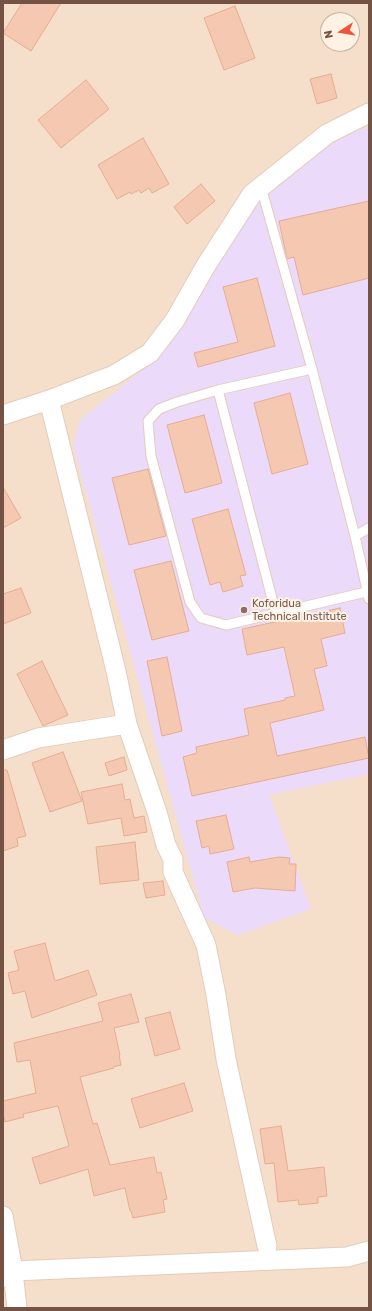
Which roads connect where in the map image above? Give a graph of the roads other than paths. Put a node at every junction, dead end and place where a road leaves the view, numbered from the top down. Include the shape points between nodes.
1 (369, 113) edge
2 (261, 187) junction
3 (312, 369) junction
4 (218, 390) junction
5 (49, 400) junction
6 (3, 415) edge
7 (369, 528) edge
8 (355, 536) junction
9 (368, 596) edge
10 (276, 614) junction
11 (127, 724) junction
12 (3, 750) edge
13 (3, 1216) edge
14 (267, 1246) dead end
15 (369, 1252) edge
16 (8, 1274) edge
17 (17, 1308) edge

1 - 2 street via 327,134
2 - 3 lane
2 - 5 street via 252,194 205,267 175,320 150,353 114,375
3 - 4 lane
3 - 8 lane
4 - 10 lane
4 - 10 lane via 159,409 148,421 150,456 190,602 201,618 226,624
5 - 6 street
5 - 11 street
7 - 8 lane
8 - 9 lane
9 - 10 lane
11 - 12 street via 38,738
11 - 14 street via 166,845 173,859 173,872 206,945 226,1058
13 - 16 street
15 - 16 street via 347,1258
16 - 17 street

